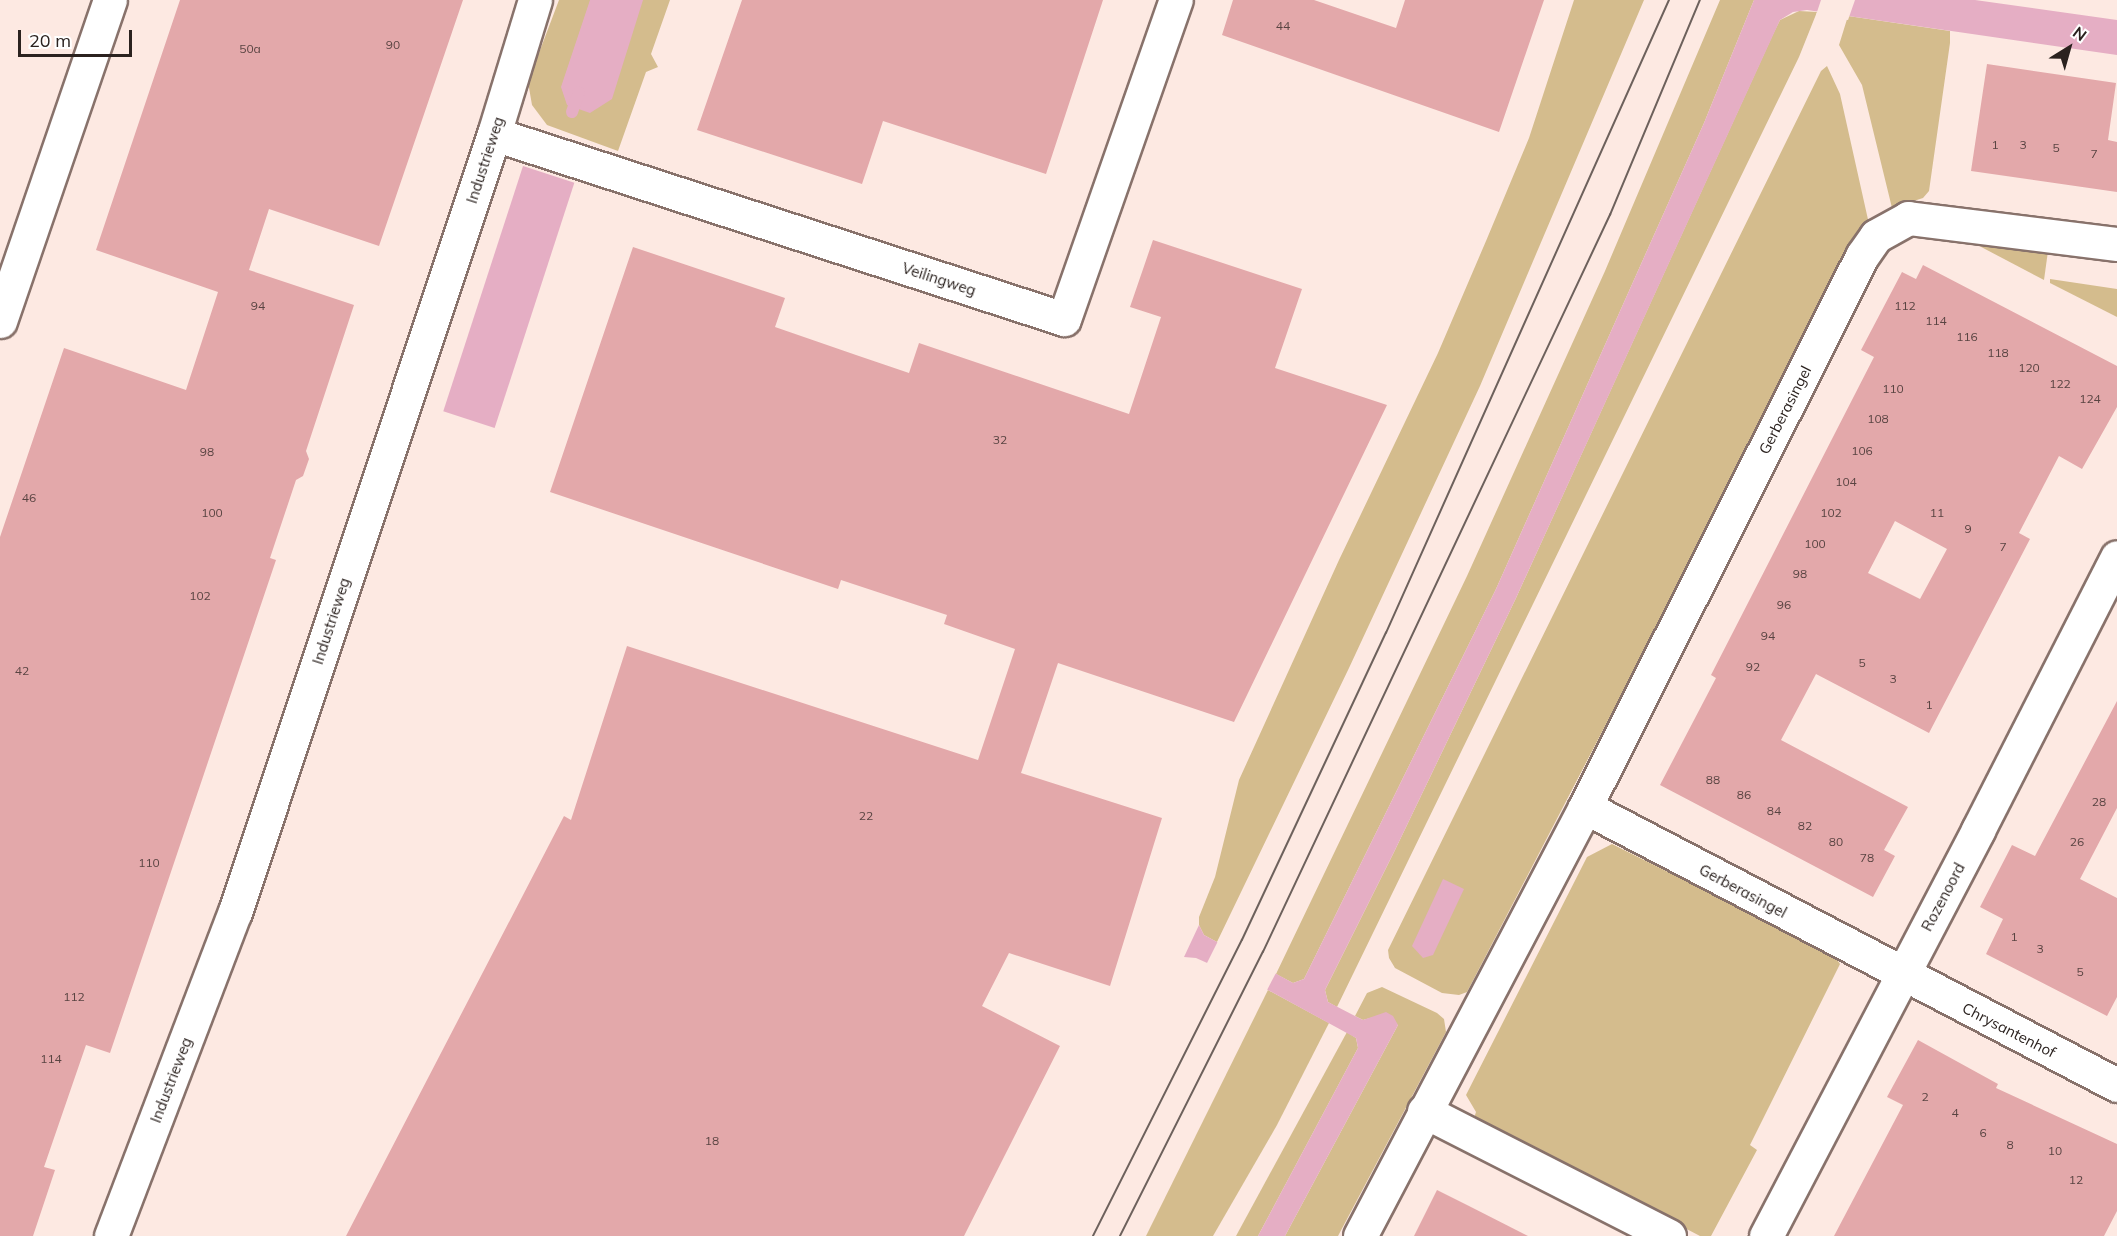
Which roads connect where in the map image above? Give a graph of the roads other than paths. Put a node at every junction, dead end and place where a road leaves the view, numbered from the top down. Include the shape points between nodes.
1 (110, 0) edge
2 (535, 0) edge
3 (1176, 0) edge
4 (494, 134) junction
5 (2117, 244) edge
6 (0, 321) edge
7 (2117, 557) edge
8 (1585, 807) junction
9 (1901, 975) junction
10 (2117, 1085) edge
11 (1424, 1111) junction
12 (111, 1236) edge
13 (1360, 1236) edge
14 (1669, 1236) edge
15 (1766, 1236) edge

1 - 6 street
2 - 4 street, Industrieweg
3 - 4 street, Veilingweg via 1064,319
4 - 12 street, Industrieweg via 235,912
5 - 8 street, Gerberasingel via 1908,218 1876,236
7 - 9 street, Rozenoord
8 - 9 street, Gerberasingel
8 - 11 street, Gerberasingel
9 - 10 street, Chrysantenhof
9 - 15 street, Rozenoord
11 - 13 street, Gerberasingel
11 - 14 street

